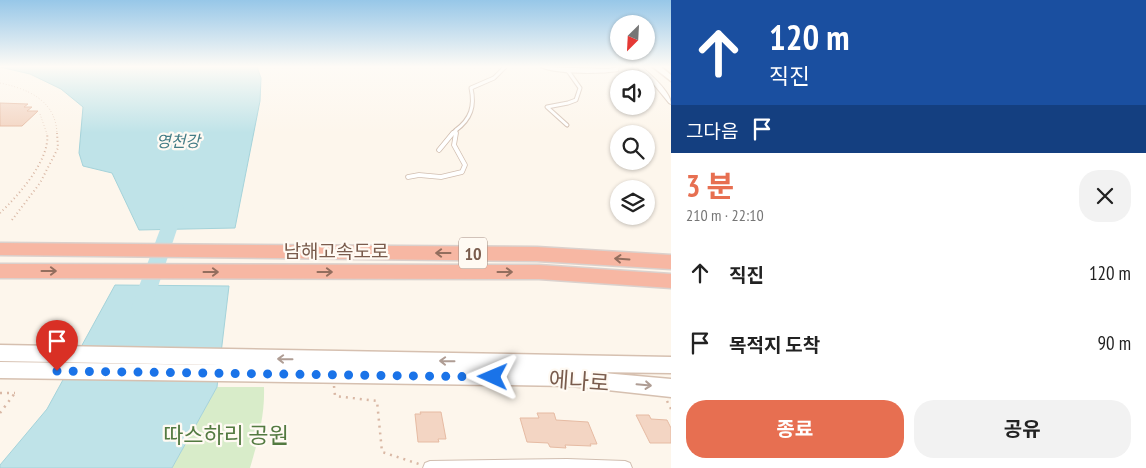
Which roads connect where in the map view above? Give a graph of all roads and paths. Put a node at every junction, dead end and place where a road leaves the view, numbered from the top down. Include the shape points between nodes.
1 (23, 89) edge
2 (471, 89) edge
3 (580, 89) edge
4 (660, 89) edge
5 (671, 102) edge
6 (40, 114) dead end
7 (567, 125) dead end
8 (456, 130) junction
9 (440, 150) dead end
10 (408, 177) dead end
11 (0, 214) edge
12 (12, 220) dead end
13 (0, 249) edge
14 (671, 262) edge
15 (0, 271) edge
16 (671, 281) edge
17 (0, 353) edge
18 (671, 365) edge
19 (247, 366) junction
20 (0, 370) edge
21 (334, 384) dead end
22 (671, 388) edge
23 (0, 393) edge
24 (0, 413) edge
25 (430, 468) edge
26 (625, 468) edge

1 - 12 path via 38,96 52,111 58,148 40,183
2 - 8 lane via 471,116
3 - 7 lane via 575,102 547,107
4 - 5 street
6 - 11 path via 46,125 47,148 36,168
8 - 9 lane
8 - 10 lane via 454,145 466,165 462,172 441,177
14 -> 13 highway, 남해고속도로 / 10 via 538,254
15 -> 16 highway, 남해고속도로 / 10 via 539,272
17 - 19 street
18 -> 19 street, 에나로
19 - 20 street
19 -> 22 street, 에나로 via 571,378
21 - 25 path via 335,396 377,401 382,452
23 - 24 path via 16,394
25 - 26 street

